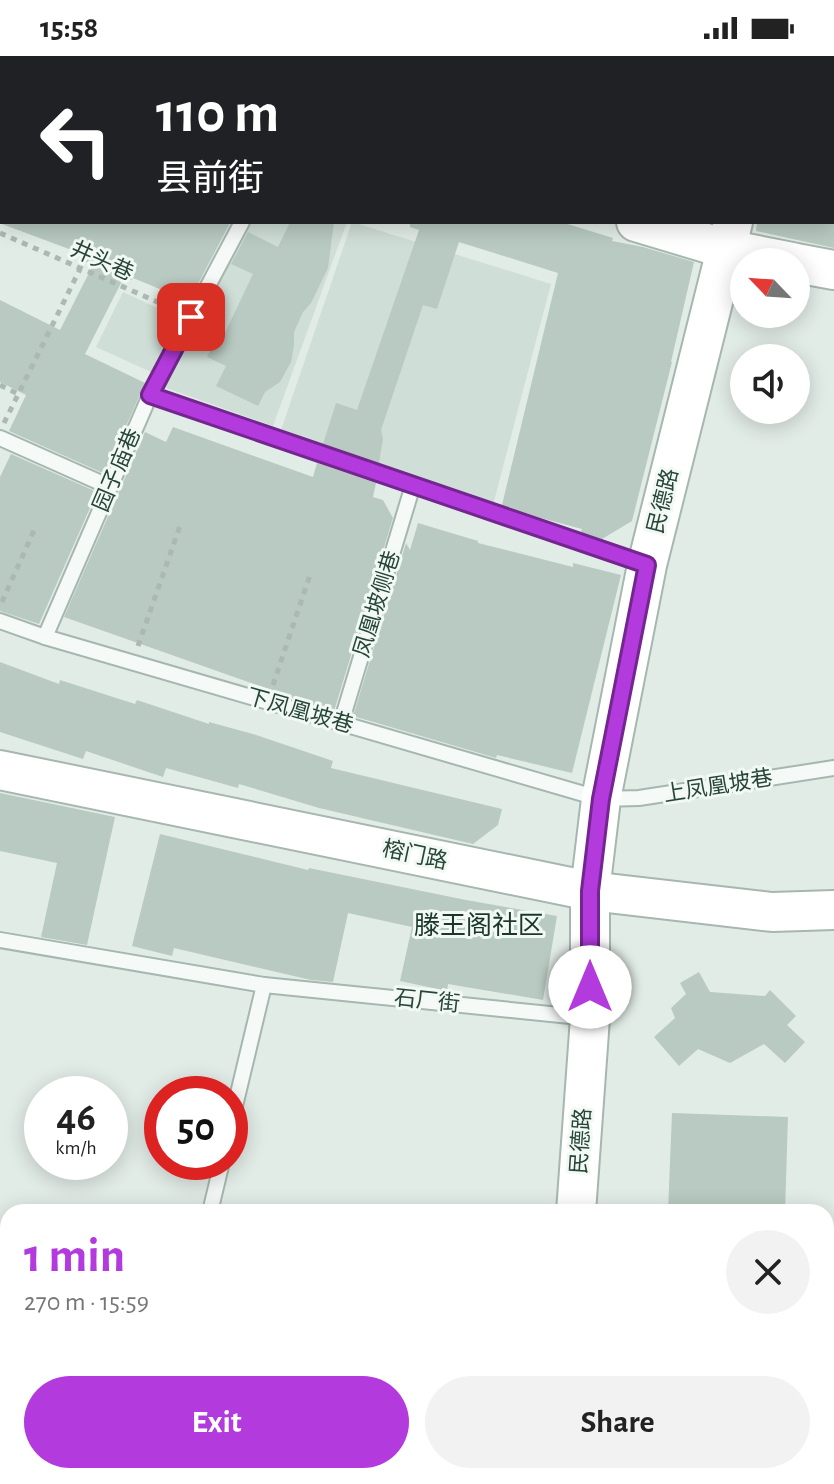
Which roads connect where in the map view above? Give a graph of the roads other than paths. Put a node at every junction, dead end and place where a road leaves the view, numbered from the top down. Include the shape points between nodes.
1 (241, 224) edge
2 (649, 224) edge
3 (729, 236) edge
4 (759, 248) edge
5 (810, 265) edge
6 (834, 270) edge
7 (150, 395) junction
8 (0, 438) edge
9 (413, 485) junction
10 (110, 487) junction
11 (647, 565) junction
12 (0, 621) edge
13 (45, 637) junction
14 (341, 723) junction
15 (834, 768) edge
16 (0, 770) edge
17 (601, 799) junction
18 (590, 891) junction
19 (834, 910) edge
20 (0, 940) edge
21 (264, 985) junction
22 (590, 1018) junction
23 (242, 1076) edge
24 (218, 1180) edge
25 (212, 1204) edge
26 (577, 1204) edge

1 - 7 lane, 园子庙巷
2 - 3 street
3 - 4 street
3 - 11 street, 民德路
5 - 6 street
7 - 9 lane
7 - 10 lane, 园子庙巷
8 - 10 lane
9 - 11 lane
9 - 14 lane, 凤凰坡侧巷
10 - 13 lane, 园子庙巷
11 - 17 street, 民德路
12 - 13 lane, 下凤凰坡巷
13 - 14 lane, 下凤凰坡巷
14 - 17 lane, 下凤凰坡巷
15 - 17 lane, 上凤凰坡巷 via 639,798
16 - 18 street, 榕门路
17 - 18 street, 民德路
18 - 19 street, 榕门路 via 772,912
18 - 22 street, 民德路
20 - 21 lane, 石厂街
21 - 22 lane, 石厂街
21 - 23 lane
22 - 26 street, 民德路
24 - 25 lane

